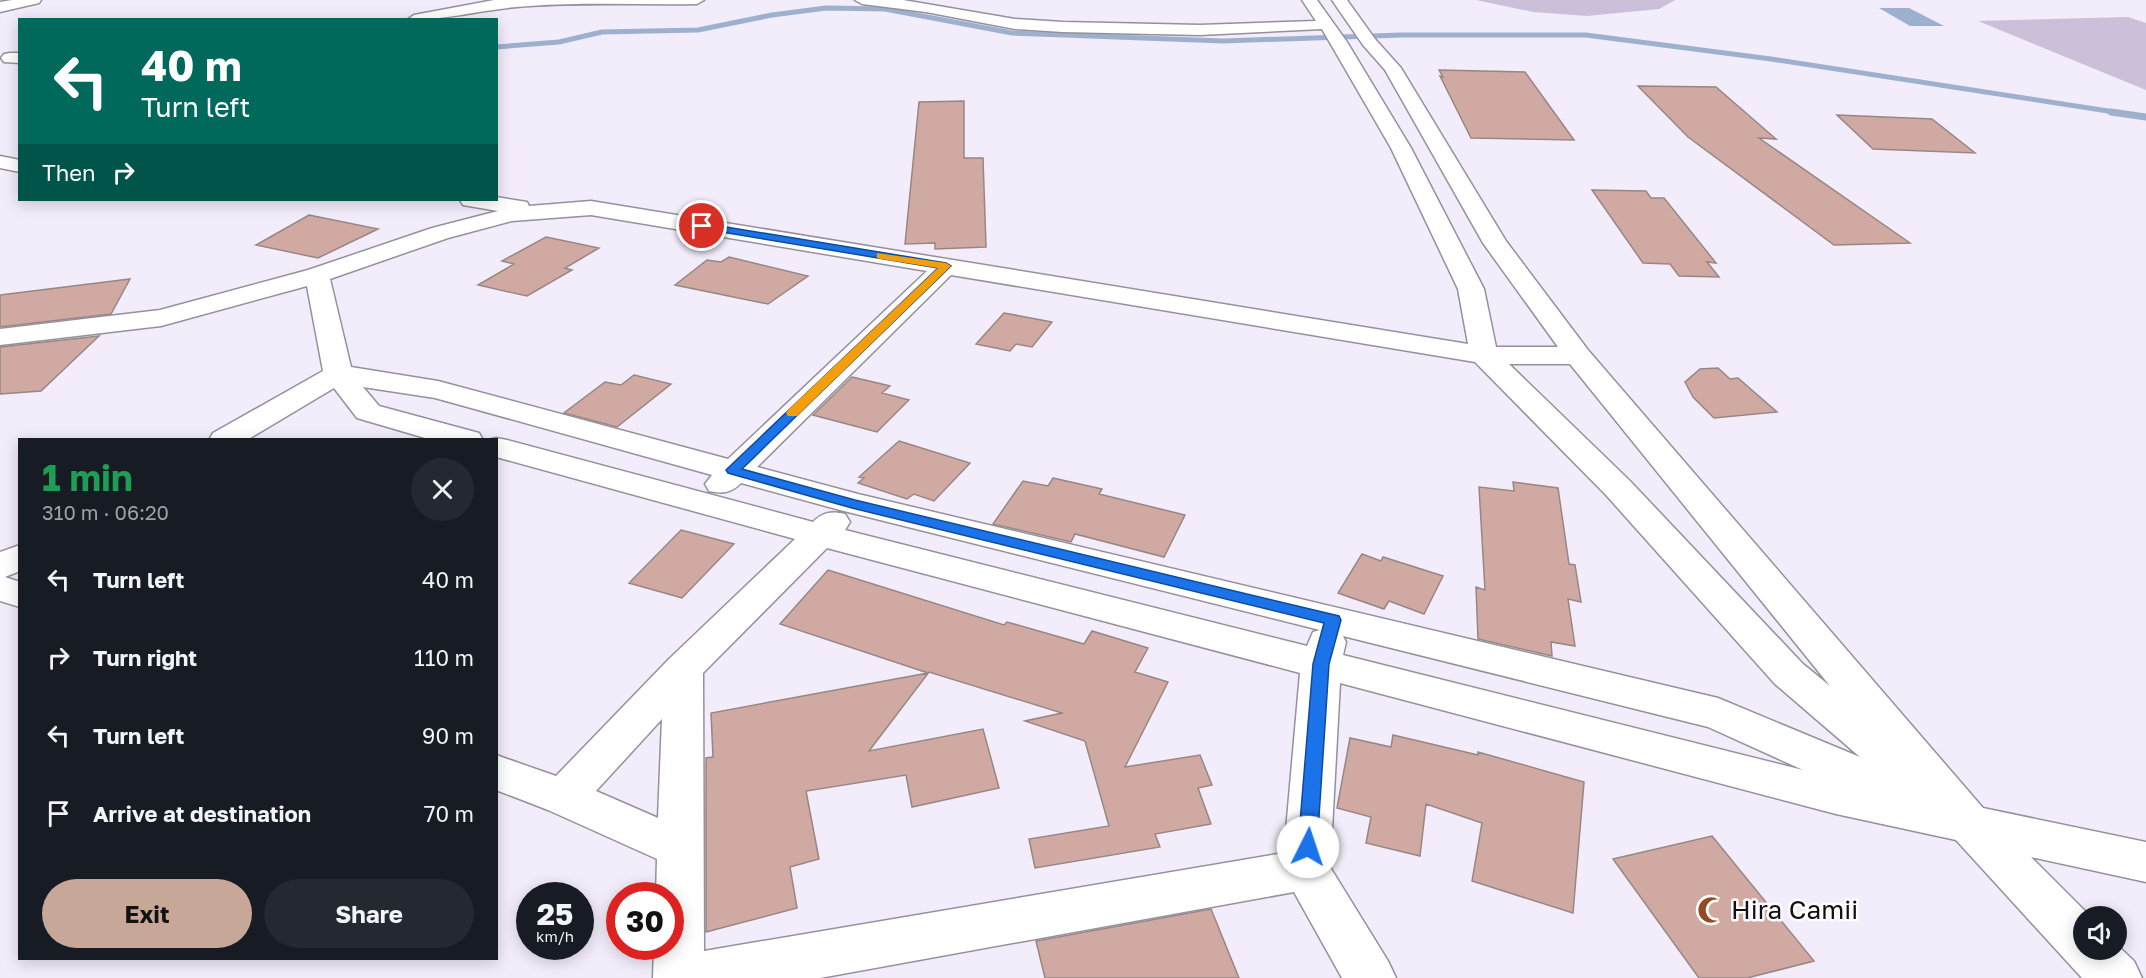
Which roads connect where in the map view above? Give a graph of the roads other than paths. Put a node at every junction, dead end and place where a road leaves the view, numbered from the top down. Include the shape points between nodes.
1 (34, 0) edge
2 (697, 0) edge
3 (862, 0) edge
4 (1309, 0) edge
5 (1339, 0) edge
6 (0, 7) edge
7 (423, 18) edge
8 (1346, 35) junction
9 (0, 162) edge
10 (18, 166) edge
11 (478, 201) edge
12 (545, 211) junction
13 (946, 266) junction
14 (317, 275) junction
15 (0, 337) edge
16 (1484, 355) junction
17 (1578, 356) junction
18 (338, 374) junction
19 (227, 438) edge
20 (461, 438) edge
21 (498, 448) edge
22 (733, 470) junction
23 (703, 503) junction
24 (852, 503) junction
25 (820, 535) junction
26 (18, 557) edge
27 (0, 567) edge
28 (0, 588) edge
29 (18, 594) edge
30 (1333, 620) junction
31 (1321, 664) junction
32 (683, 669) junction
33 (498, 773) edge
34 (564, 797) junction
35 (1969, 824) junction
36 (681, 848) junction
37 (2146, 862) edge
38 (1306, 870) junction
39 (2073, 933) edge
40 (2099, 960) edge
41 (679, 978) edge
42 (687, 978) edge
43 (1370, 978) edge
44 (2116, 978) edge

1 - 6 street
2 - 7 street via 531,1 478,6
3 - 8 street via 926,7 1015,24 1200,30 1308,27
4 - 8 street
5 - 8 street
8 - 16 street via 1471,289
8 - 17 street via 1392,68 1495,243
9 - 10 street
11 - 12 street
12 - 13 street via 591,208
12 - 14 street via 511,214 450,231
13 - 16 street
13 - 22 street
14 - 15 street via 161,318
14 - 18 street
16 - 17 street
16 - 35 street via 1618,488 1789,674
17 - 35 street
18 - 19 street
18 - 20 street via 368,412
18 - 22 street via 438,390
21 - 23 street
22 - 23 street
22 - 24 street
23 - 25 street
24 - 25 street
24 - 30 street
25 - 31 street
25 - 32 street
26 - 27 street
28 - 29 street
30 - 31 street
30 - 35 street via 1718,714
31 - 35 street via 1836,796
31 - 38 street
32 - 34 street
32 - 36 street
33 - 34 street
34 - 36 street
35 - 37 street
35 - 39 street
36 - 41 street
38 - 42 street
38 - 43 street
40 - 44 street

